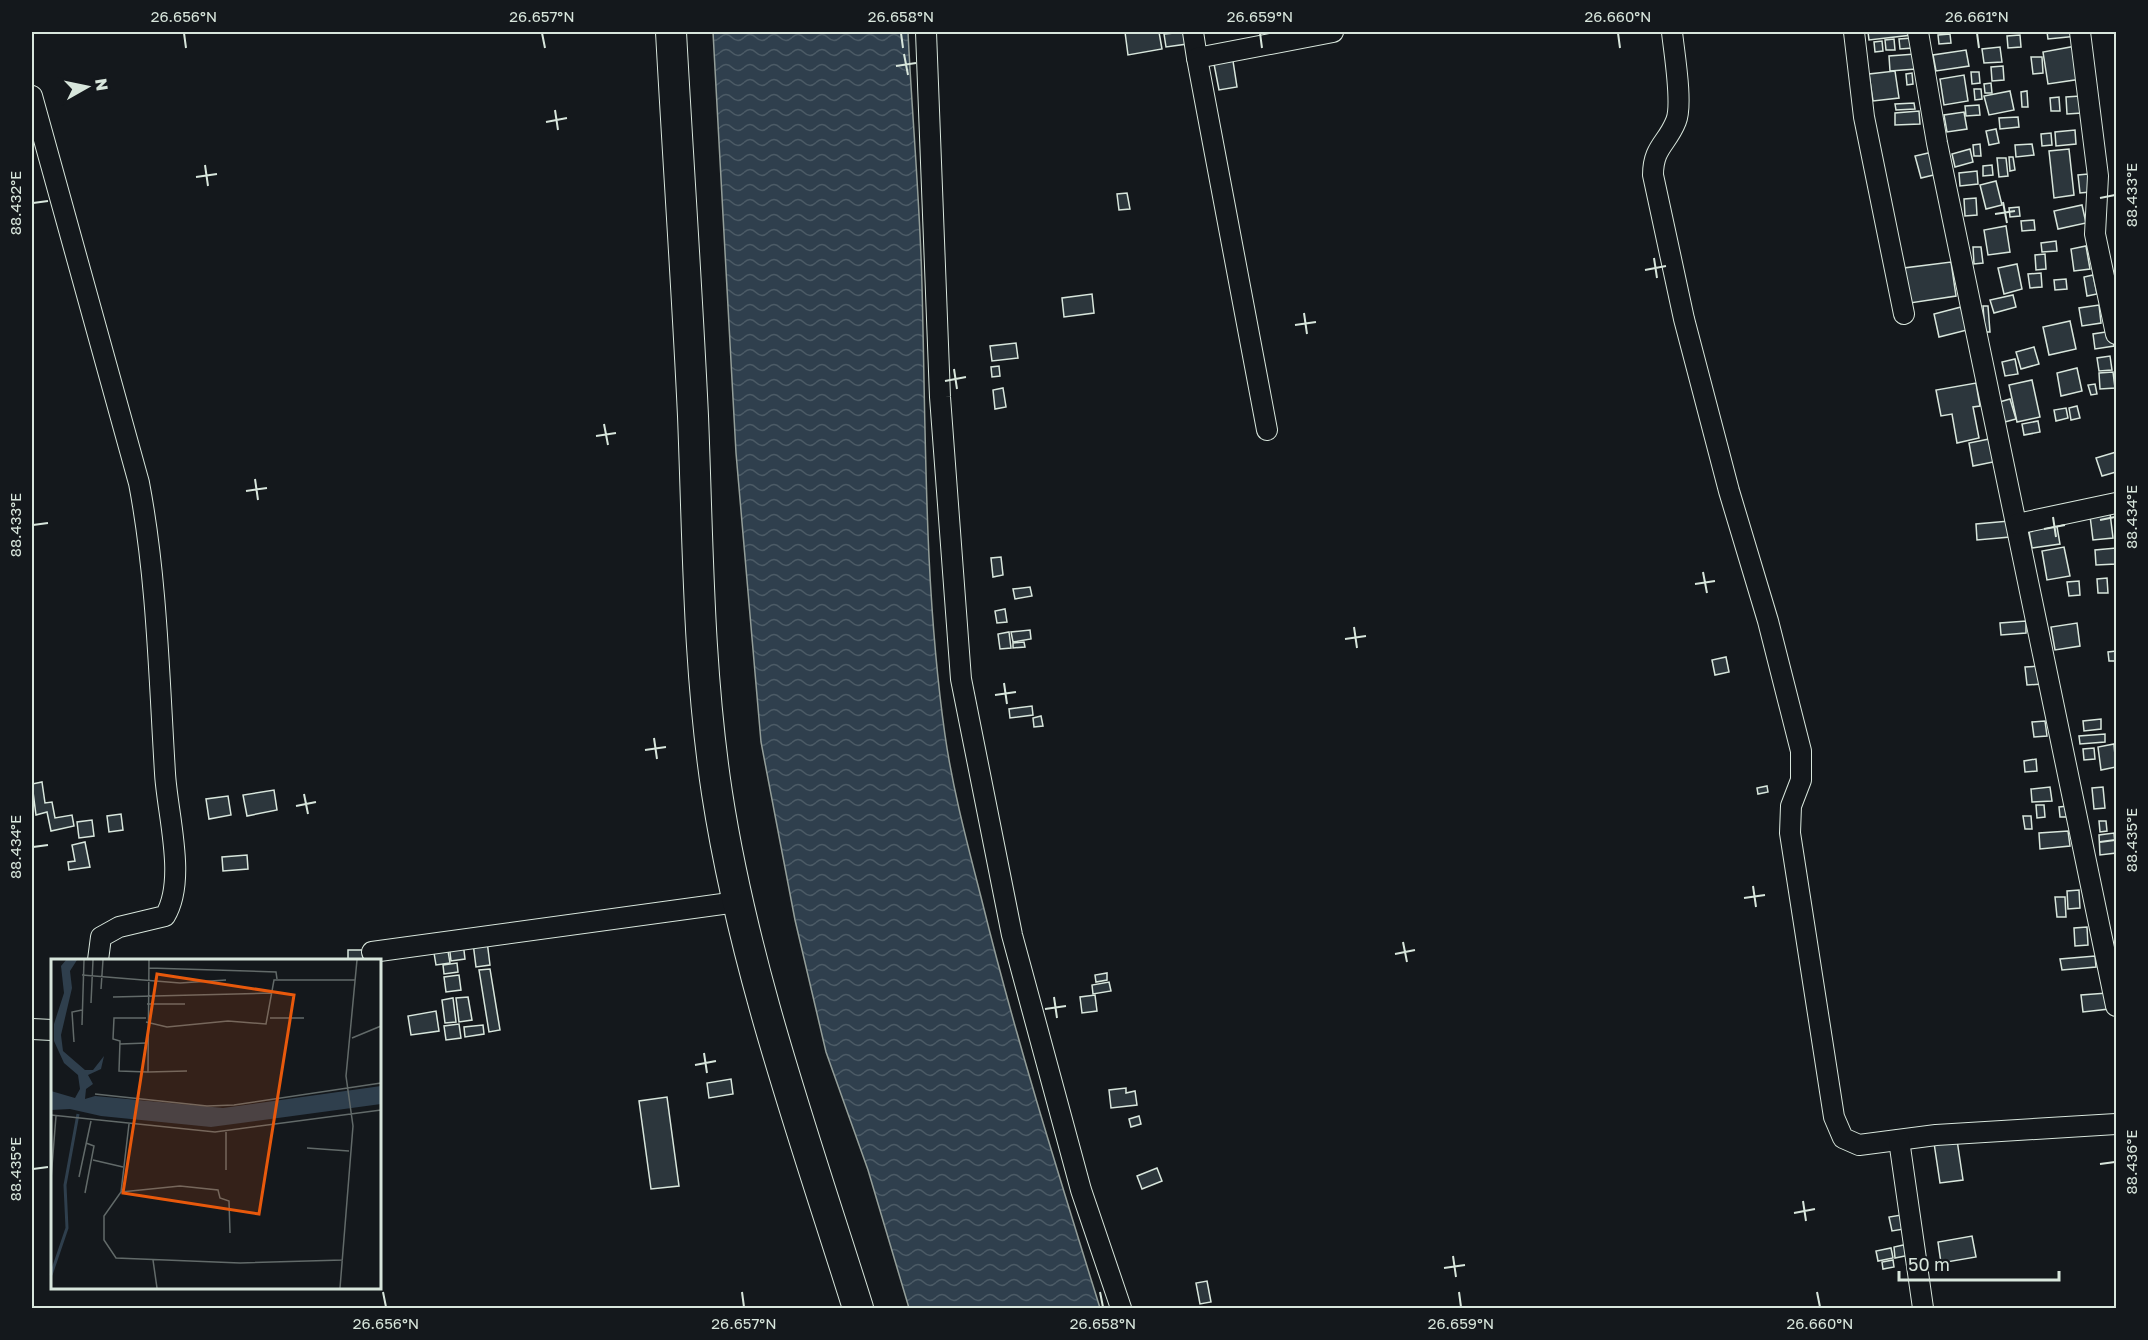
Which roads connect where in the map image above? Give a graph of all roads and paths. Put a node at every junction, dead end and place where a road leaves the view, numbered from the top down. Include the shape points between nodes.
1 (670, 32) edge
2 (926, 32) edge
3 (1193, 32) edge
4 (1333, 32) edge
5 (1672, 32) edge
6 (1854, 32) edge
7 (1918, 32) edge
8 (2080, 32) edge
9 (1197, 58) junction
10 (32, 96) edge
11 (1904, 314) dead end
12 (2116, 334) edge
13 (1267, 430) dead end
14 (2116, 503) edge
15 (2017, 524) junction
16 (737, 902) junction
17 (372, 952) dead end
18 (98, 959) edge
19 (2116, 1006) edge
20 (32, 1029) edge
21 (51, 1030) edge
22 (2116, 1124) edge
23 (1899, 1140) junction
24 (858, 1308) edge
25 (1121, 1308) edge
26 (1923, 1308) edge

1 - 16 main road via 693,416 700,636 717,791
2 - 25 street via 940,397 961,679 1012,935 1081,1190
3 - 9 street
4 - 9 street
5 - 23 street via 1679,108 1676,121 1653,159 1653,175 1684,319 1801,751 1801,780 1791,806 1790,833 1834,1117 1843,1138 1859,1145
6 - 11 street via 1864,117
7 - 15 street via 1937,143
8 - 12 street via 2098,176 2095,234
9 - 13 street
10 - 18 street via 139,483 150,542 165,777 172,823 172,904 165,916 119,927 102,937
14 - 15 street
15 - 19 street
16 - 17 street
16 - 24 main road via 793,1101
20 - 21 street
22 - 23 street
23 - 26 street

